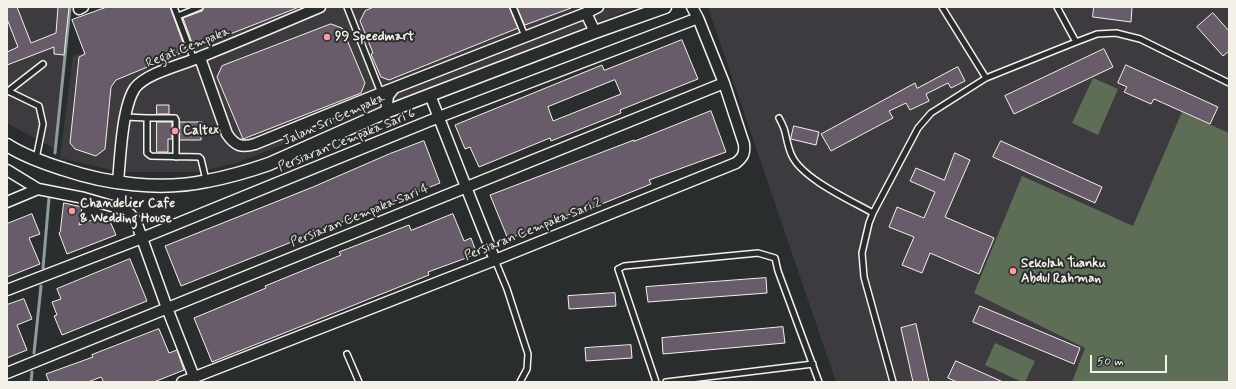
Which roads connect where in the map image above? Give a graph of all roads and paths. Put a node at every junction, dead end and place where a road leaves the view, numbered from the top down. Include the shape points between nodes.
1 (174, 7) edge
2 (200, 7) edge
3 (320, 7) edge
4 (347, 7) edge
5 (513, 7) edge
6 (598, 7) edge
7 (665, 7) edge
8 (692, 7) edge
9 (942, 7) edge
10 (1057, 7) edge
11 (586, 13) junction
12 (178, 16) junction
13 (698, 18) junction
14 (595, 32) junction
15 (525, 36) junction
16 (1076, 42) junction
17 (197, 59) junction
18 (43, 64) dead end
19 (986, 78) junction
20 (724, 83) junction
21 (1229, 83) edge
22 (394, 88) junction
23 (8, 92) edge
24 (381, 93) junction
25 (430, 94) junction
26 (366, 100) junction
27 (386, 112) junction
28 (125, 117) junction
29 (439, 117) junction
30 (147, 118) junction
31 (779, 118) dead end
32 (7, 145) edge
33 (176, 157) junction
34 (36, 159) junction
35 (7, 170) edge
36 (206, 182) junction
37 (118, 183) junction
38 (466, 187) junction
39 (38, 189) junction
40 (7, 202) edge
41 (873, 213) junction
42 (142, 238) junction
43 (495, 260) junction
44 (7, 290) edge
45 (167, 308) junction
46 (347, 354) dead end
47 (813, 364) junction
48 (7, 373) edge
49 (194, 377) junction
50 (182, 382) edge
51 (359, 382) edge
52 (520, 382) edge
53 (656, 382) edge
54 (666, 382) edge
55 (819, 382) edge
56 (893, 382) edge

1 - 12 lane
2 - 12 lane
3 - 17 street, Regat Cempaka
4 - 24 lane
5 - 15 lane
6 - 11 street, Jalan Sri Cempaka
7 - 14 street, Jalan Sri Cempaka
8 - 13 street, Persiaran Cempaka Sari 2
9 - 19 lane
10 - 16 lane
11 - 14 street
11 - 15 street, Jalan Sri Cempaka
12 - 17 lane
13 - 20 street, Persiaran Cempaka Sari 2
13 - 29 street, Persiaran Cempaka Sari 6
14 - 25 street, Jalan Sri Cempaka
15 - 22 street, Jalan Sri Cempaka
16 - 19 lane
16 - 21 lane via 1097,34 1116,33 1140,39
17 - 26 street, Jalan Sri Cempaka via 227,134 239,145 256,144
17 - 28 street, Regat Cempaka via 140,82 130,97
18 - 23 lane
19 - 41 lane via 931,113 918,128
20 - 38 street, Persiaran Cempaka Sari 4
20 - 43 street, Persiaran Cempaka Sari 2 via 744,144 745,152 736,163
22 - 24 street, Jalan Sri Cempaka
22 - 27 street via 388,96
23 - 34 lane via 39,106 43,124
24 - 26 street, Jalan Sri Cempaka
25 - 27 street, Jalan Sri Cempaka
25 - 29 street
26 - 27 street via 375,101
27 - 36 street, Jalan Sri Cempaka via 269,164
28 - 30 lane
28 - 37 street, Regat Cempaka
29 - 38 street
29 - 42 street, Persiaran Cempaka Sari 6
30 - 33 lane via 147,153 151,156
30 - 33 lane via 175,118
31 - 41 lane via 792,157 802,170 814,180
32 - 34 street, Jalan Sri Cempaka
33 - 36 lane via 199,157
34 - 37 street, Jalan Sri Cempaka via 82,176
35 - 39 street
36 - 37 street, Jalan Sri Cempaka via 168,185
38 - 43 street
38 - 45 street, Persiaran Cempaka Sari 4
39 - 40 street
39 - 42 street via 122,209 136,221
41 - 56 lane via 862,253 864,277
42 - 44 street, Persiaran Cempaka Sari 6
42 - 45 street
43 - 49 street, Persiaran Cempaka Sari 2
43 - 52 lane via 528,354 527,369
45 - 48 street, Persiaran Cempaka Sari 4
45 - 49 street
46 - 51 lane
47 - 53 lane via 775,258 758,253 624,266 618,270
47 - 54 lane
47 - 55 lane
49 - 50 street, Persiaran Cempaka Sari 2

